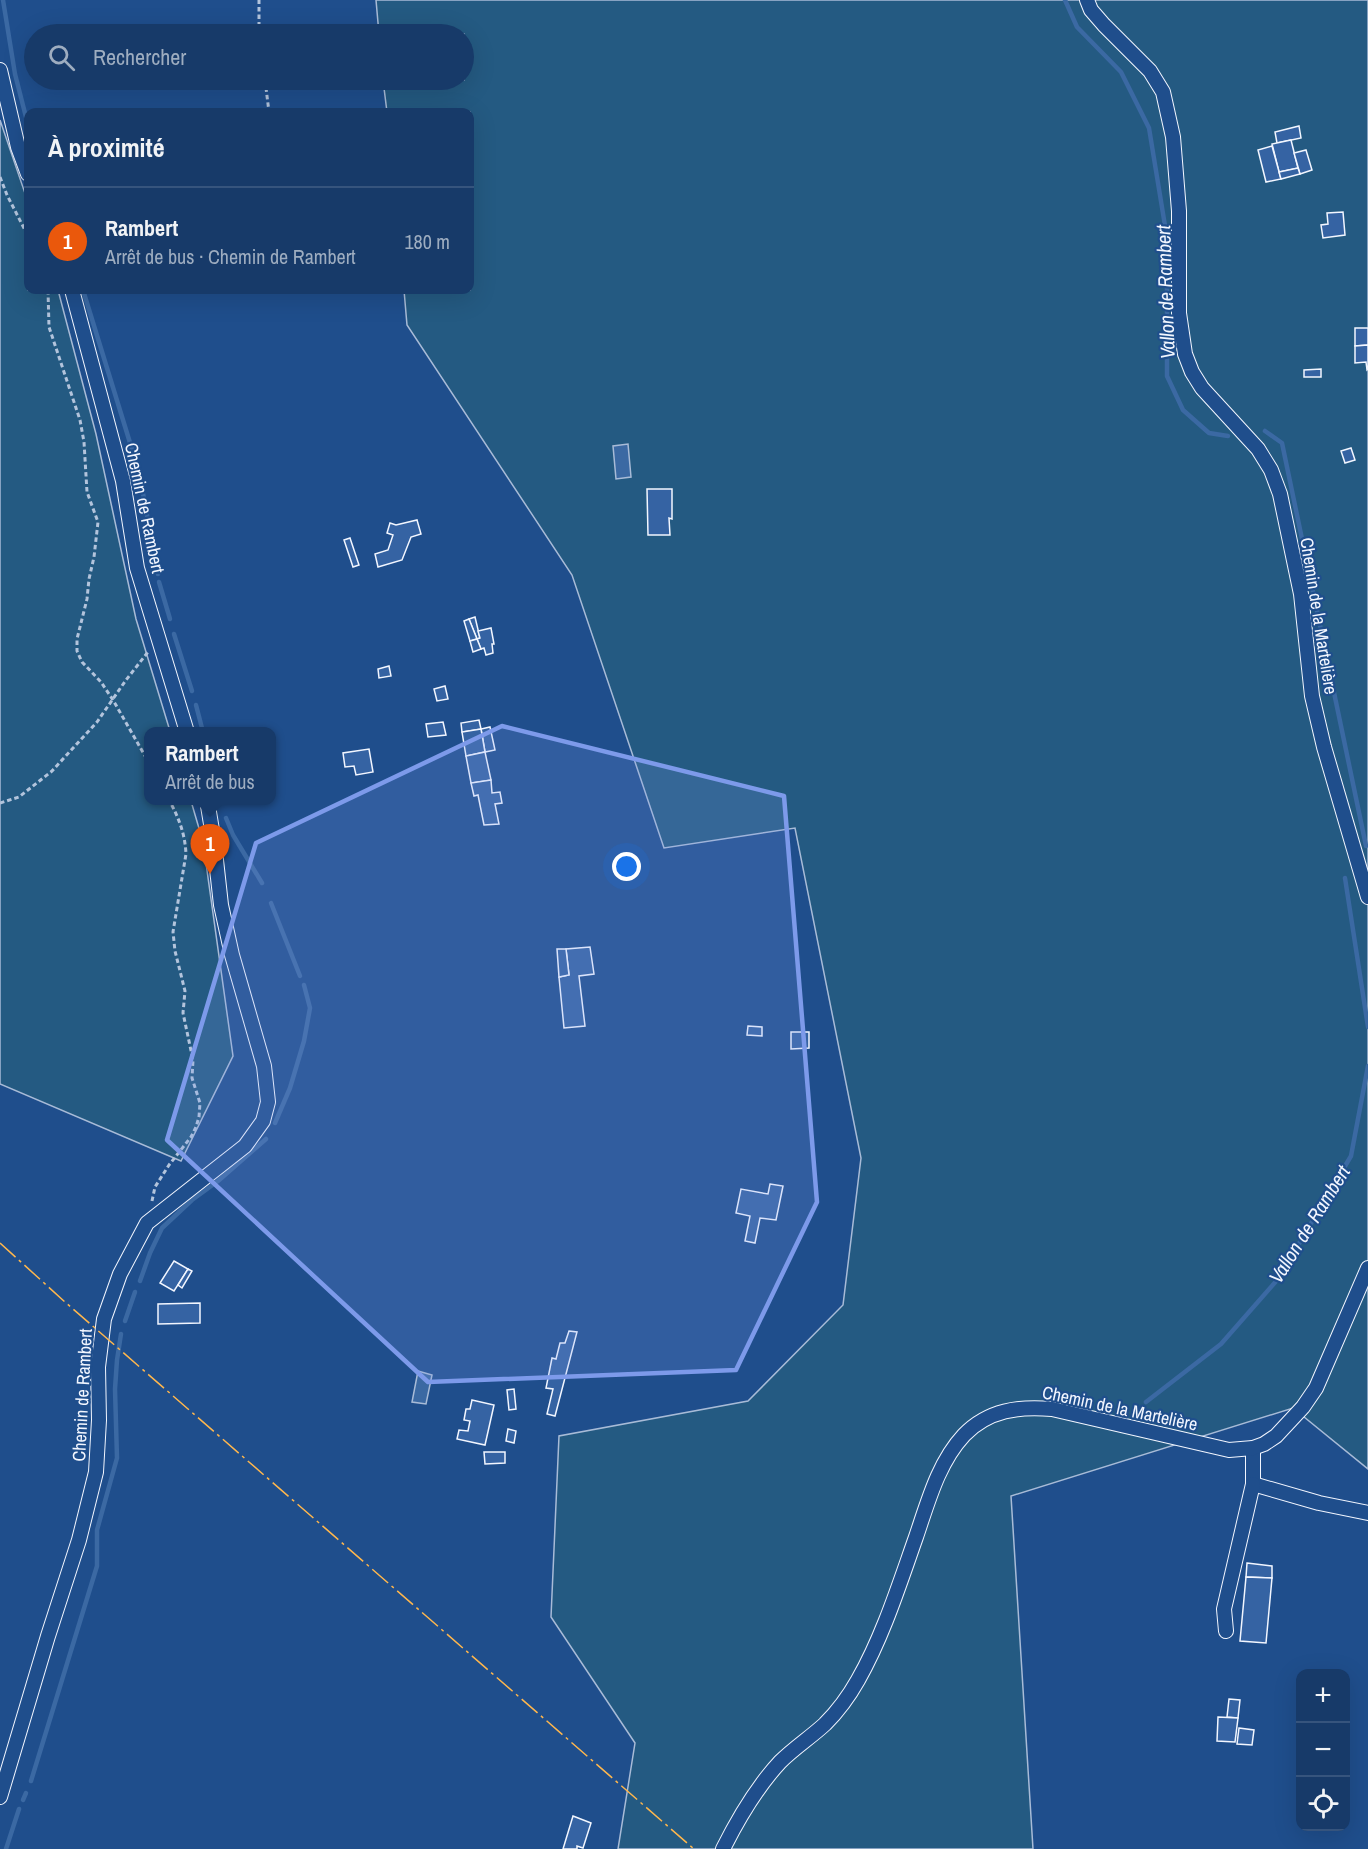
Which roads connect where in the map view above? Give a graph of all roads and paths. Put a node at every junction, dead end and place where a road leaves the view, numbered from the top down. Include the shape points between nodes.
1 (259, 0) edge
2 (1087, 0) edge
3 (259, 24) edge
4 (0, 70) edge
5 (266, 90) edge
6 (268, 108) edge
7 (24, 163) edge
8 (0, 177) edge
9 (24, 228) edge
10 (48, 294) edge
11 (73, 294) edge
12 (159, 639) junction
13 (113, 700) junction
14 (185, 727) edge
15 (144, 754) edge
16 (0, 803) edge
17 (172, 805) edge
18 (208, 805) edge
19 (1368, 897) edge
20 (147, 1223) junction
21 (1368, 1268) edge
22 (1253, 1448) junction
23 (1253, 1484) junction
24 (1368, 1513) edge
25 (1226, 1630) dead end
26 (0, 1797) edge
27 (723, 1849) edge

1 - 3 path
2 - 19 street, Chemin de la Martelière via 1091,10 1150,72 1163,92 1173,137 1179,211 1179,313 1185,354 1202,388 1258,449 1280,494 1301,594 1312,696
4 - 7 street
5 - 6 path
8 - 9 path
10 - 13 path via 49,327 80,420 87,492 98,522 77,651
11 - 12 street, Chemin de Rambert via 123,482 137,568
12 - 13 path
12 - 14 street, Chemin de Rambert
13 - 15 path
13 - 16 path via 52,771 18,797
17 - 20 path via 186,854 174,932 175,951 184,990 183,1013 193,1060 192,1078 200,1103 191,1137 155,1187
18 - 20 street, Chemin de Rambert via 221,905 264,1066 268,1101 263,1121 245,1146
20 - 26 street, Chemin de Rambert via 120,1274 104,1319 98,1367 96,1472
21 - 22 street via 1316,1388 1289,1424
22 - 23 street
22 - 27 street, Chemin de la Martelière via 1229,1450 1052,1408 1003,1411 982,1420 964,1435 937,1479 896,1593 858,1679 825,1724 781,1761 763,1782
23 - 24 street
23 - 25 street via 1224,1608

